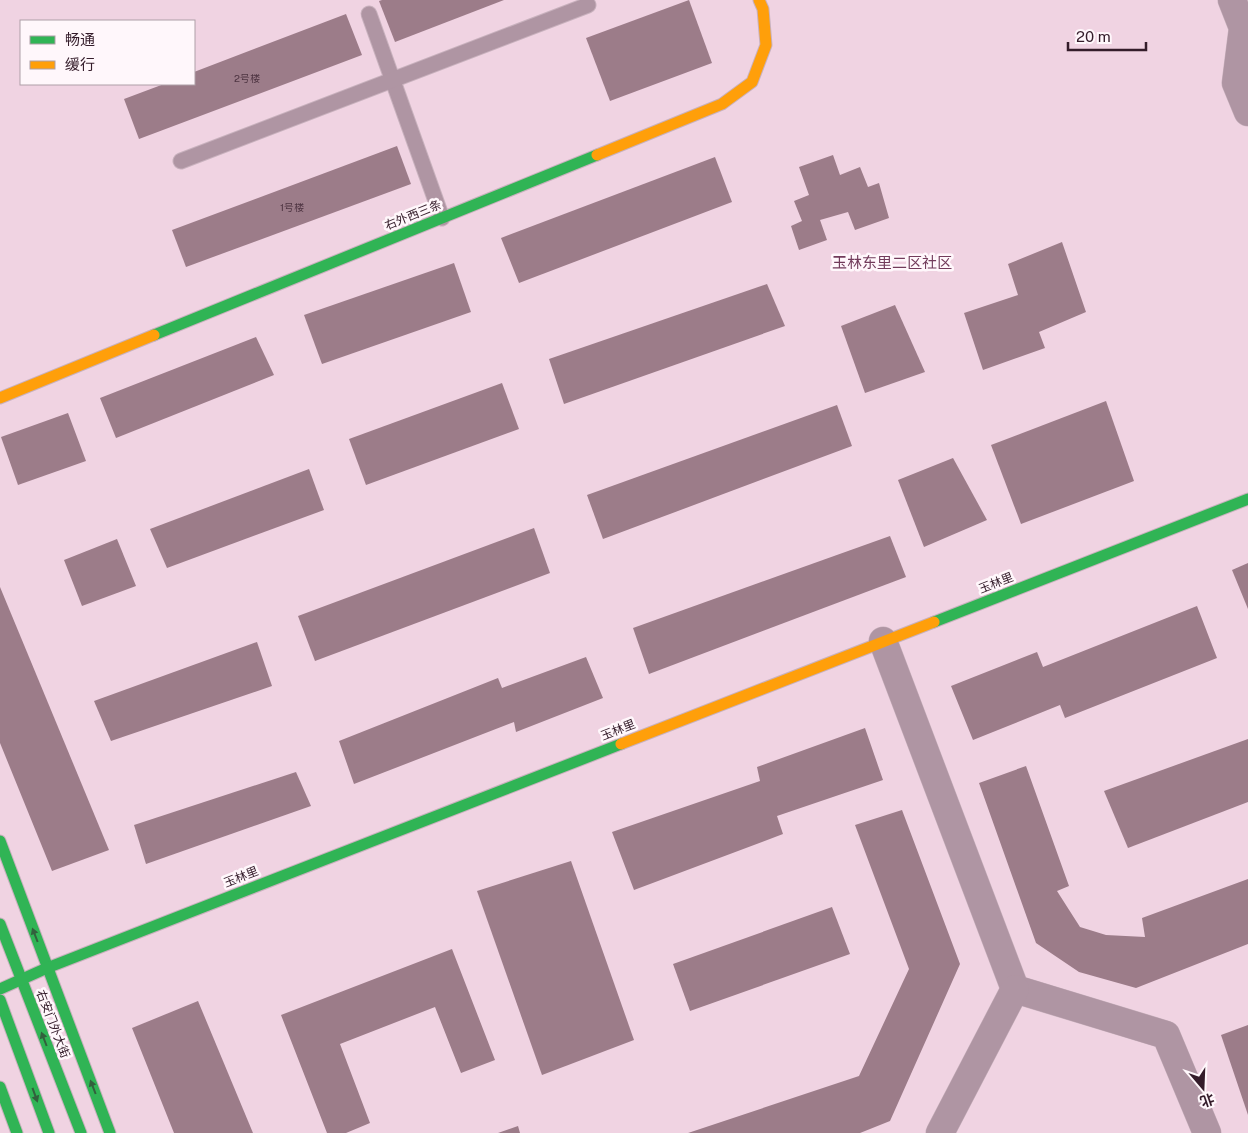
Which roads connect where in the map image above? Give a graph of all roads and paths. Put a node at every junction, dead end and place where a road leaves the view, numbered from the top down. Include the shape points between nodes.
1 (759, 0) edge
2 (1232, 0) edge
3 (588, 5) dead end
4 (369, 14) dead end
5 (1246, 26) edge
6 (392, 80) junction
7 (1248, 112) edge
8 (181, 161) dead end
9 (442, 218) junction
10 (0, 398) edge
11 (1248, 499) edge
12 (883, 641) junction
13 (0, 841) edge
14 (0, 924) edge
15 (48, 968) junction
16 (21, 980) junction
17 (0, 989) edge
18 (1015, 989) junction
19 (0, 1000) edge
20 (0, 1087) edge
21 (17, 1133) edge
22 (50, 1133) edge
23 (81, 1133) edge
24 (110, 1133) edge
25 (940, 1133) edge
26 (1208, 1133) edge

1 - 9 street, 右外西三条 via 766,45 752,82 722,104
2 - 5 street
3 - 6 lane
4 - 6 lane
5 - 7 street via 1236,83
6 - 8 lane
6 - 9 lane
9 - 10 street, 右外西三条
11 - 12 street, 玉林里
12 - 15 street, 玉林里
12 - 18 street
15 -> 13 street
14 - 16 street, 右安门外大街
15 - 16 street, 玉林里
24 -> 15 street
16 - 17 street, 玉林里
23 -> 16 street, 右安门外大街
18 - 25 street
18 - 26 street via 1166,1035
19 -> 22 street
20 - 21 street

